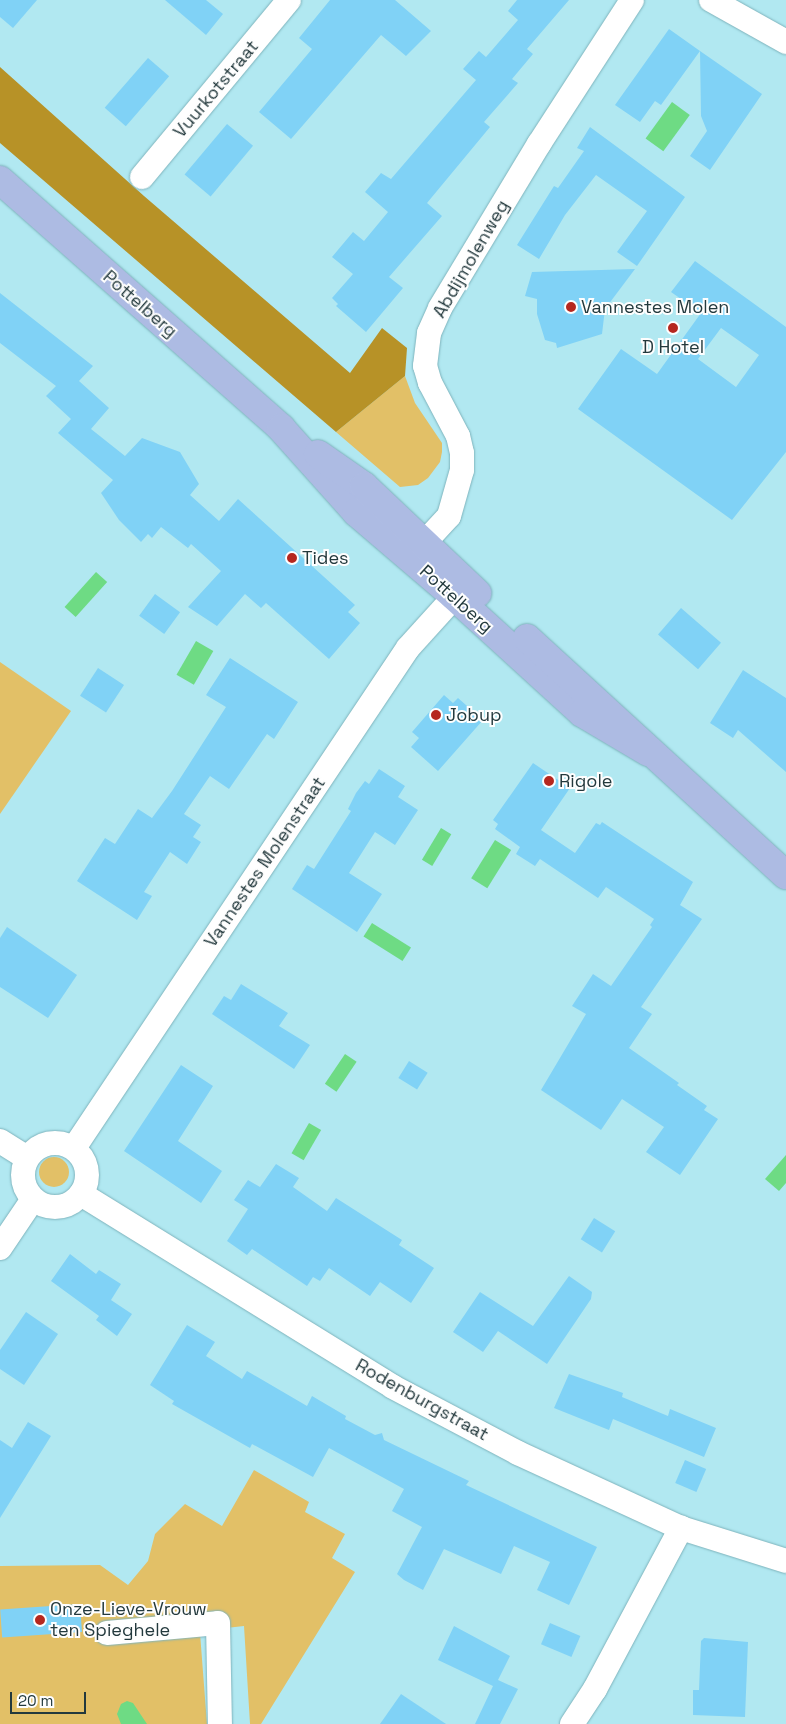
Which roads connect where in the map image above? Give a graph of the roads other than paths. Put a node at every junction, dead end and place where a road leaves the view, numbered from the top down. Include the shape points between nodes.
1 (289, 0) edge
2 (632, 0) edge
3 (712, 0) edge
4 (786, 42) edge
5 (142, 177) dead end
6 (0, 180) edge
7 (418, 550) junction
8 (460, 590) junction
9 (786, 875) edge
10 (0, 1141) edge
11 (74, 1148) junction
12 (27, 1158) junction
13 (81, 1194) junction
14 (33, 1199) junction
15 (0, 1248) edge
16 (681, 1528) junction
17 (786, 1561) edge
18 (106, 1633) dead end
19 (220, 1724) edge
20 (572, 1724) edge

1 - 5 street, Vuurkotstraat
2 - 7 street, Abdijmolenweg via 539,144 440,308 429,334 425,366 430,383 458,436 462,453 453,507
3 - 4 street
6 - 7 main road, Pottelberg via 280,428 364,486
7 - 8 main road, Pottelberg
8 - 9 main road, Pottelberg via 597,699 648,752
8 - 11 street, Vannestes Molenstraat via 408,648
10 - 12 street
11 - 12 street via 55,1142 40,1146
11 - 13 street via 84,1160 87,1175
12 - 14 street via 23,1183
13 - 14 street via 58,1207
13 - 16 street, Rodenburgstraat via 393,1387 518,1453
14 - 15 street
16 - 17 street, Rodenburgstraat
16 - 20 street via 595,1689
18 - 19 street via 218,1623

